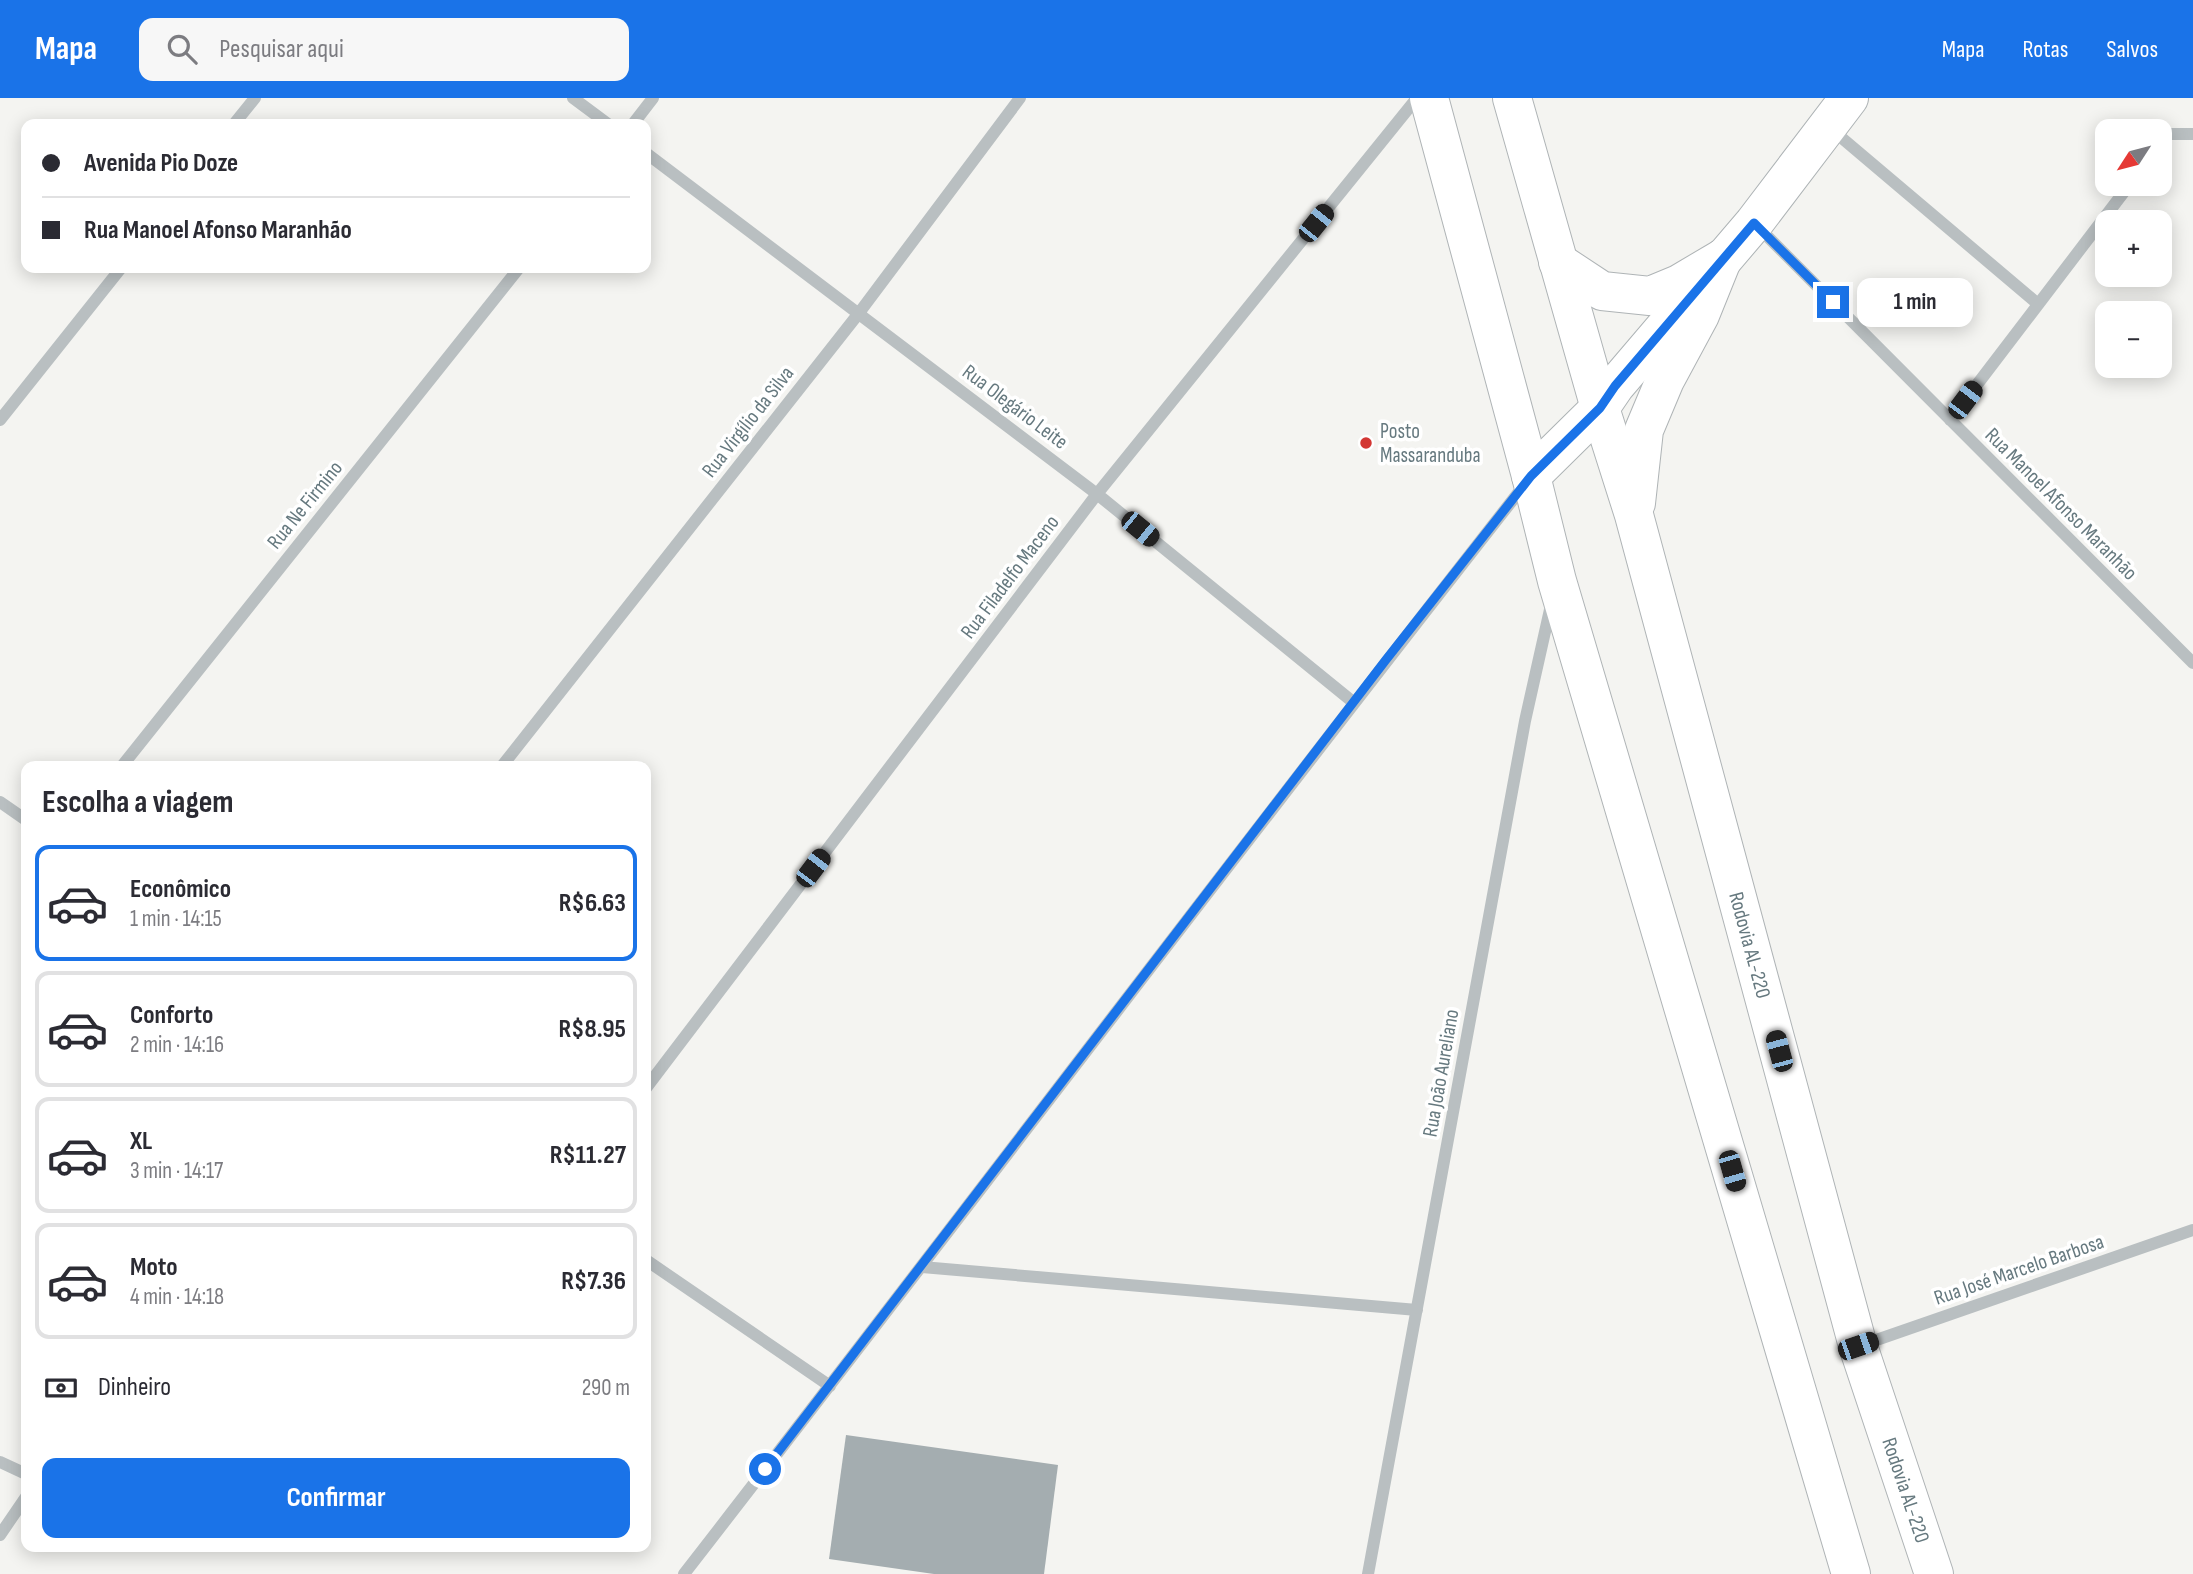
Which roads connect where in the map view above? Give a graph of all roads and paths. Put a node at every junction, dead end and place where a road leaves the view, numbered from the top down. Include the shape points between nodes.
1 (255, 98) edge
2 (573, 98) edge
3 (653, 98) edge
4 (1020, 98) edge
5 (1417, 98) edge
6 (1429, 98) edge
7 (1512, 98) edge
8 (1839, 112) edge
9 (238, 119) edge
10 (601, 119) edge
11 (637, 119) edge
12 (2172, 134) edge
13 (2193, 134) edge
14 (651, 157) edge
15 (2121, 196) edge
16 (1754, 223) junction
17 (1723, 258) junction
18 (1558, 262) junction
19 (117, 273) edge
20 (515, 273) edge
21 (2038, 304) junction
22 (859, 313) junction
23 (1600, 408) junction
24 (0, 420) edge
25 (1950, 420) junction
26 (1531, 476) junction
27 (1097, 494) junction
28 (1634, 515) junction
29 (1557, 581) junction
30 (2193, 663) edge
31 (1353, 702) junction
32 (126, 761) edge
33 (506, 761) edge
34 (0, 802) edge
35 (21, 817) edge
36 (651, 1081) edge
37 (2193, 1230) edge
38 (651, 1263) edge
39 (922, 1266) junction
40 (1417, 1310) junction
41 (1858, 1346) junction
42 (830, 1386) junction
43 (0, 1462) edge
44 (21, 1472) edge
45 (21, 1504) edge
46 (0, 1535) edge
47 (684, 1574) edge
48 (1368, 1574) edge
49 (1851, 1574) edge
50 (1934, 1574) edge

1 - 9 street
2 - 10 street
3 - 11 street
4 - 22 street, Rua Virgílio da Silva
5 - 27 street, Rua Filadelfo Maceno
6 - 26 main road
7 - 18 main road, Rodovia AL-220
8 - 16 main road
8 - 21 street
12 - 13 street
14 - 22 street, Rua Olegário Leite
15 - 21 street
16 - 17 main road
16 - 25 street, Rua Manoel Afonso Maranhão
17 - 18 main road via 1650,296 1602,291
17 - 23 main road
17 - 28 main road via 1644,429
18 - 23 main road, Rodovia AL-220
19 - 24 street
20 - 32 street, Rua Ne Firmino
21 - 25 street
22 - 27 street, Rua Olegário Leite
22 - 33 street, Rua Virgílio da Silva
23 - 26 main road
23 - 28 main road, Rodovia AL-220
25 - 30 street, Rua Manoel Afonso Maranhão
26 - 29 main road
26 - 31 street
27 - 31 street, Rua Olegário Leite
27 - 36 street, Rua Filadelfo Maceno
28 - 41 main road, Rodovia AL-220
29 - 40 street, Rua João Aureliano via 1522,734
29 - 49 main road
31 - 39 street
34 - 35 street
37 - 41 street, Rua José Marcelo Barbosa
38 - 42 street
39 - 40 street
39 - 42 street
40 - 48 street, Rua João Aureliano
41 - 50 main road, Rodovia AL-220
42 - 47 street
43 - 44 street
45 - 46 street

